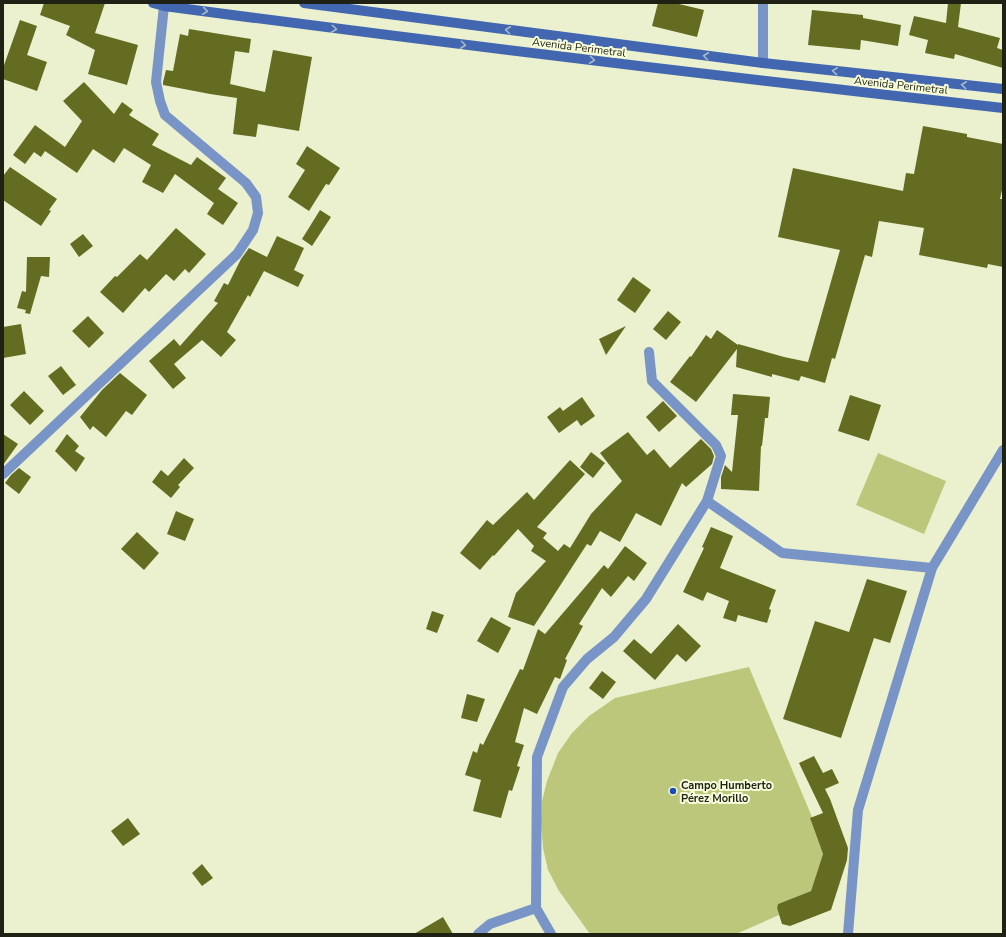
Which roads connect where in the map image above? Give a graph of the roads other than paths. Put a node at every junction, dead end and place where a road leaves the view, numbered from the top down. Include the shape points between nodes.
1 (153, 3) edge
2 (304, 3) edge
3 (763, 3) edge
4 (164, 6) junction
5 (763, 63) junction
6 (1003, 89) edge
7 (1003, 108) edge
8 (649, 352) dead end
9 (1003, 450) edge
10 (3, 474) edge
11 (707, 500) junction
12 (932, 568) junction
13 (536, 908) junction
14 (478, 934) edge
15 (551, 934) edge
16 (848, 934) edge

1 - 4 main road, Avenida Perimetral
5 -> 2 main road, Avenida Perimetral
3 - 5 street
4 -> 7 main road, Avenida Perimetral via 763,82
4 - 10 street via 156,82 165,115 246,183 256,197 258,212 253,230 237,254
6 -> 5 main road, Avenida Perimetral
8 - 11 street via 652,381 716,445 721,456
9 - 12 street
11 - 12 street via 782,553
11 - 13 street via 646,599 614,637 587,659 563,687 537,757
12 - 16 street via 858,810
13 - 14 street via 490,924
13 - 15 street

